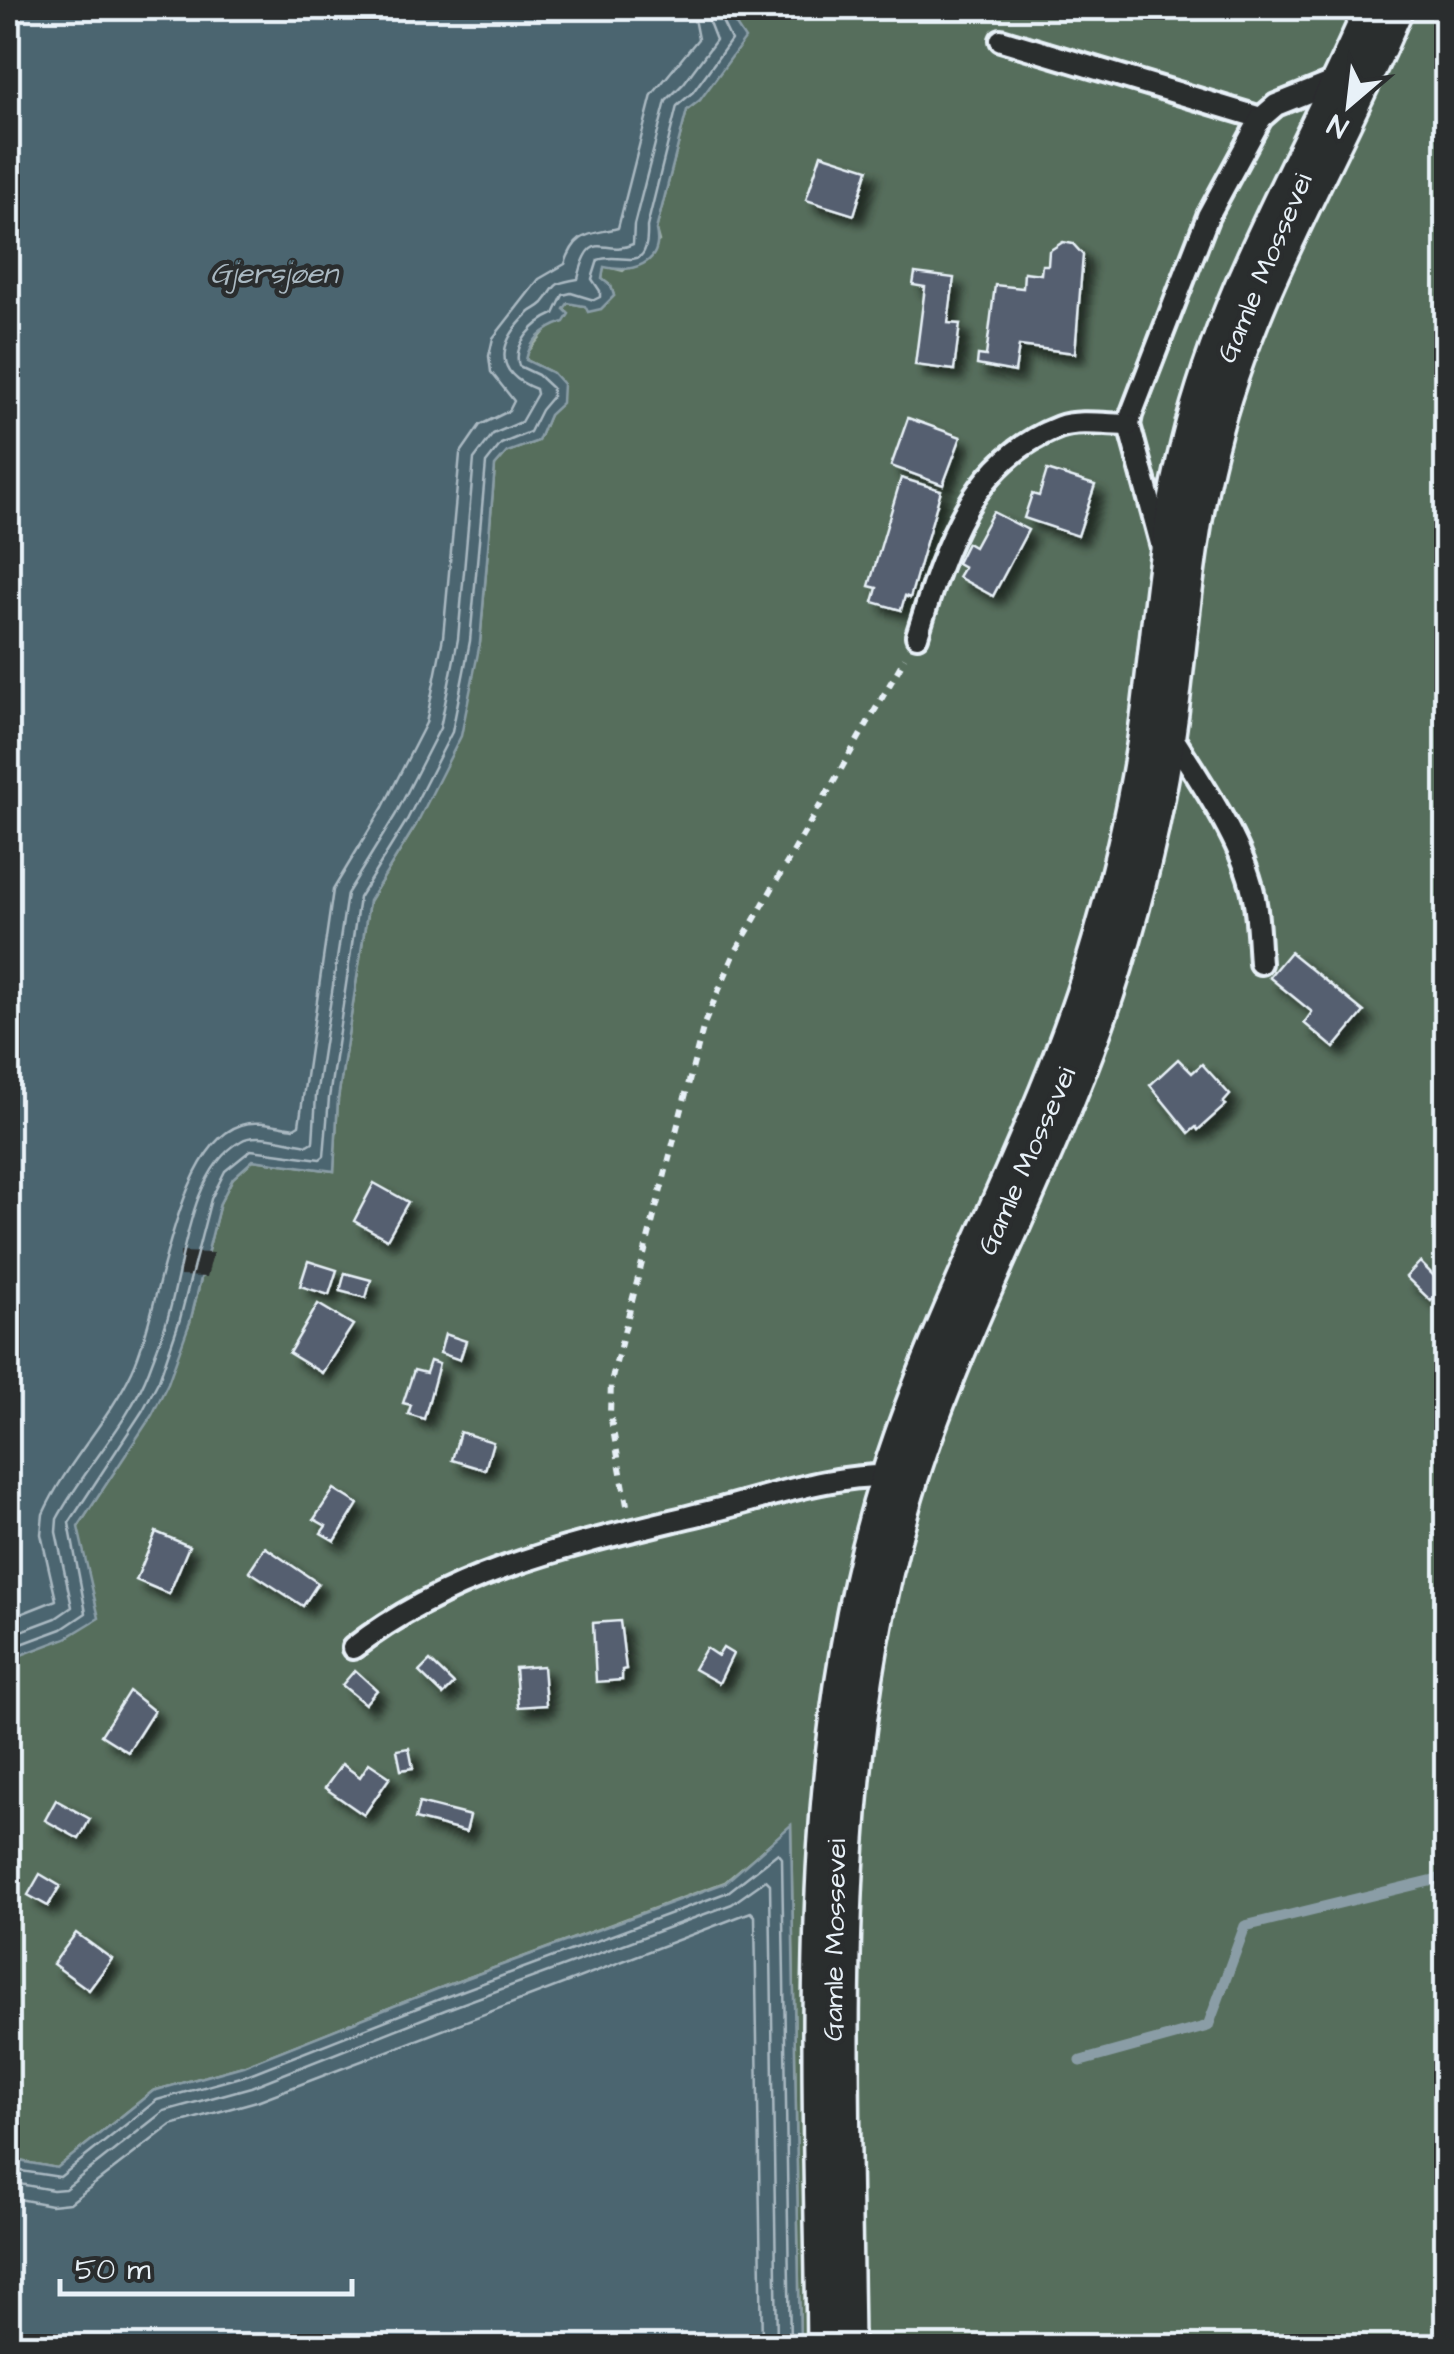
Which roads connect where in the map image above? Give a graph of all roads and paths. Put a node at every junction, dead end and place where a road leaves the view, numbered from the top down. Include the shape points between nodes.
1 (1384, 8) edge
2 (1001, 40) dead end
3 (1357, 72) junction
4 (1261, 118) junction
5 (1129, 425) junction
6 (1173, 591) junction
7 (917, 636) joint
8 (1160, 716) junction
9 (1260, 962) dead end
10 (900, 1476) junction
11 (630, 1531) junction
12 (352, 1648) dead end
13 (835, 2346) edge

1 - 3 main road, Gamle Mossevei
2 - 4 lane
3 - 4 lane
3 - 6 main road, Gamle Mossevei via 1238,318 1199,444
4 - 5 lane via 1208,216
5 - 6 lane
5 - 7 lane via 1062,425 1015,452 972,498 947,543
6 - 8 main road, Gamle Mossevei
7 - 11 path via 736,954 704,1024 611,1382 610,1414
8 - 9 lane via 1250,880
8 - 10 main road, Gamle Mossevei via 1144,810 1099,981 1043,1130 932,1382
10 - 11 lane via 848,1477
10 - 13 main road, Gamle Mossevei via 858,1642 839,1794
11 - 12 lane via 488,1572 408,1610

